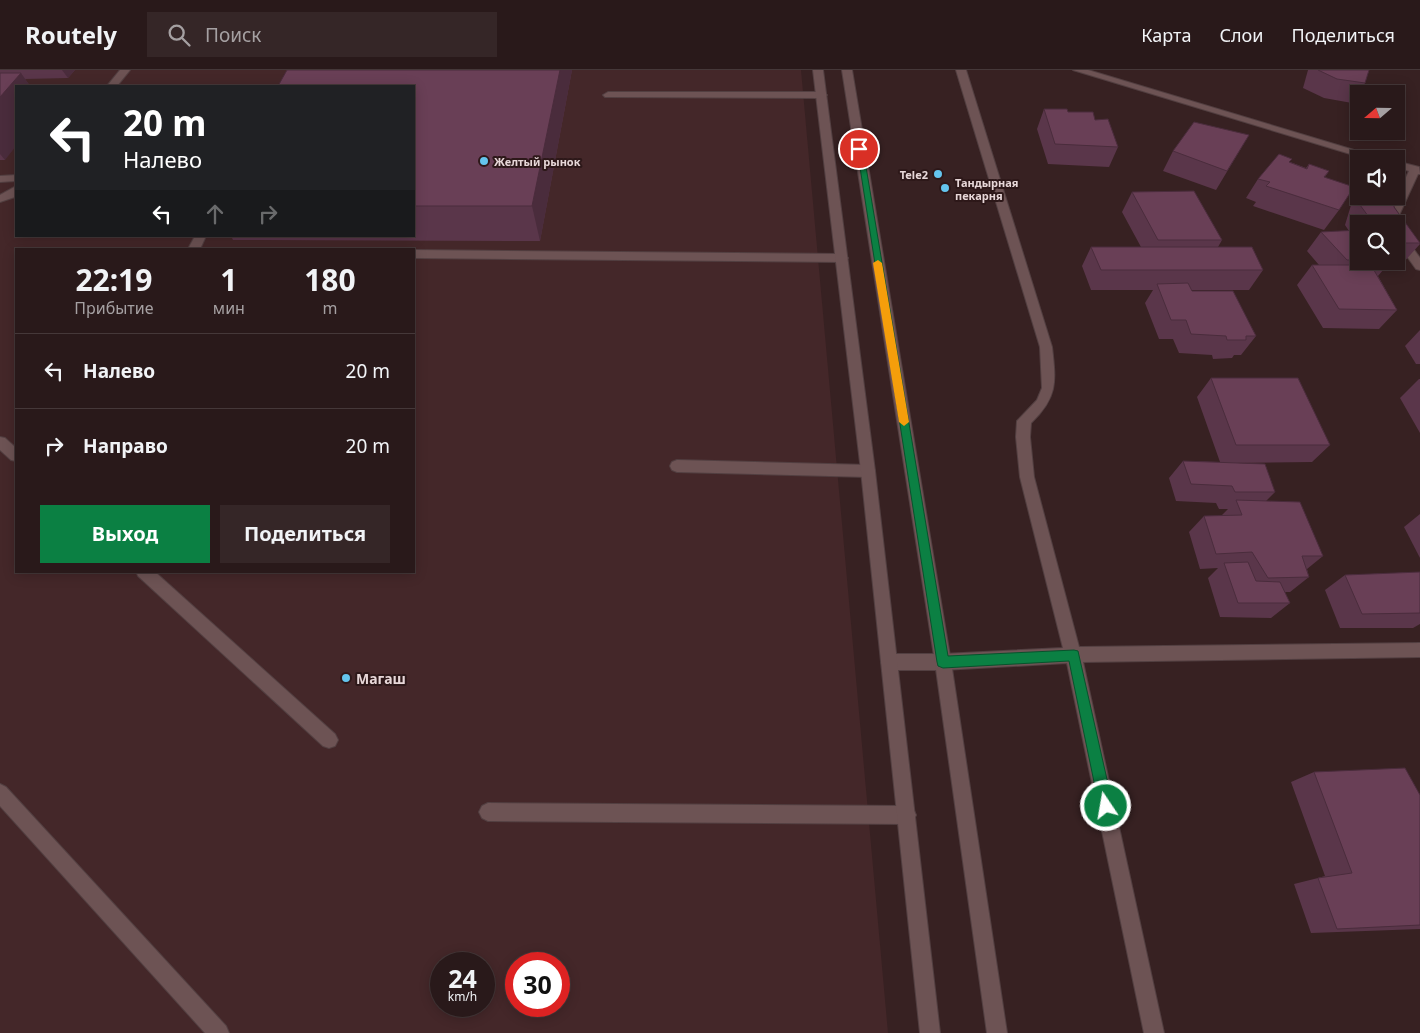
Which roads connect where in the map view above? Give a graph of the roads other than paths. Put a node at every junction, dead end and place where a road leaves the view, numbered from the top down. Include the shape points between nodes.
1 (125, 70) edge
2 (818, 70) edge
3 (847, 70) edge
4 (961, 70) edge
5 (1078, 70) edge
6 (113, 85) edge
7 (608, 95) dead end
8 (822, 95) junction
9 (1350, 150) edge
10 (1417, 170) edge
11 (15, 178) edge
12 (0, 179) edge
13 (15, 190) edge
14 (0, 199) edge
15 (1394, 215) edge
16 (1405, 245) edge
17 (415, 254) edge
18 (842, 258) junction
19 (1420, 266) edge
20 (0, 442) edge
21 (15, 455) edge
22 (677, 466) dead end
23 (868, 472) junction
24 (145, 573) edge
25 (1420, 650) edge
26 (1074, 655) junction
27 (889, 662) junction
28 (943, 662) junction
29 (329, 740) dead end
30 (0, 793) edge
31 (488, 812) dead end
32 (906, 815) junction
33 (219, 1033) edge
34 (930, 1033) edge
35 (997, 1033) edge
36 (1154, 1033) edge

1 - 6 main road
2 - 8 main road
3 - 28 main road
4 - 26 main road via 1046,347 1050,390 1040,407 1024,421 1022,437 1027,477
5 - 9 main road
7 - 8 main road
8 - 18 main road
10 - 15 main road
11 - 12 main road
13 - 14 main road
16 - 19 main road
17 - 18 main road
18 - 23 main road
20 - 21 main road
22 - 23 main road
23 - 27 main road
24 - 29 main road
25 - 26 main road
26 - 28 main road
26 - 36 main road
27 - 28 main road
27 - 32 main road
28 - 35 main road
30 - 33 main road
31 - 32 main road
32 - 34 main road

